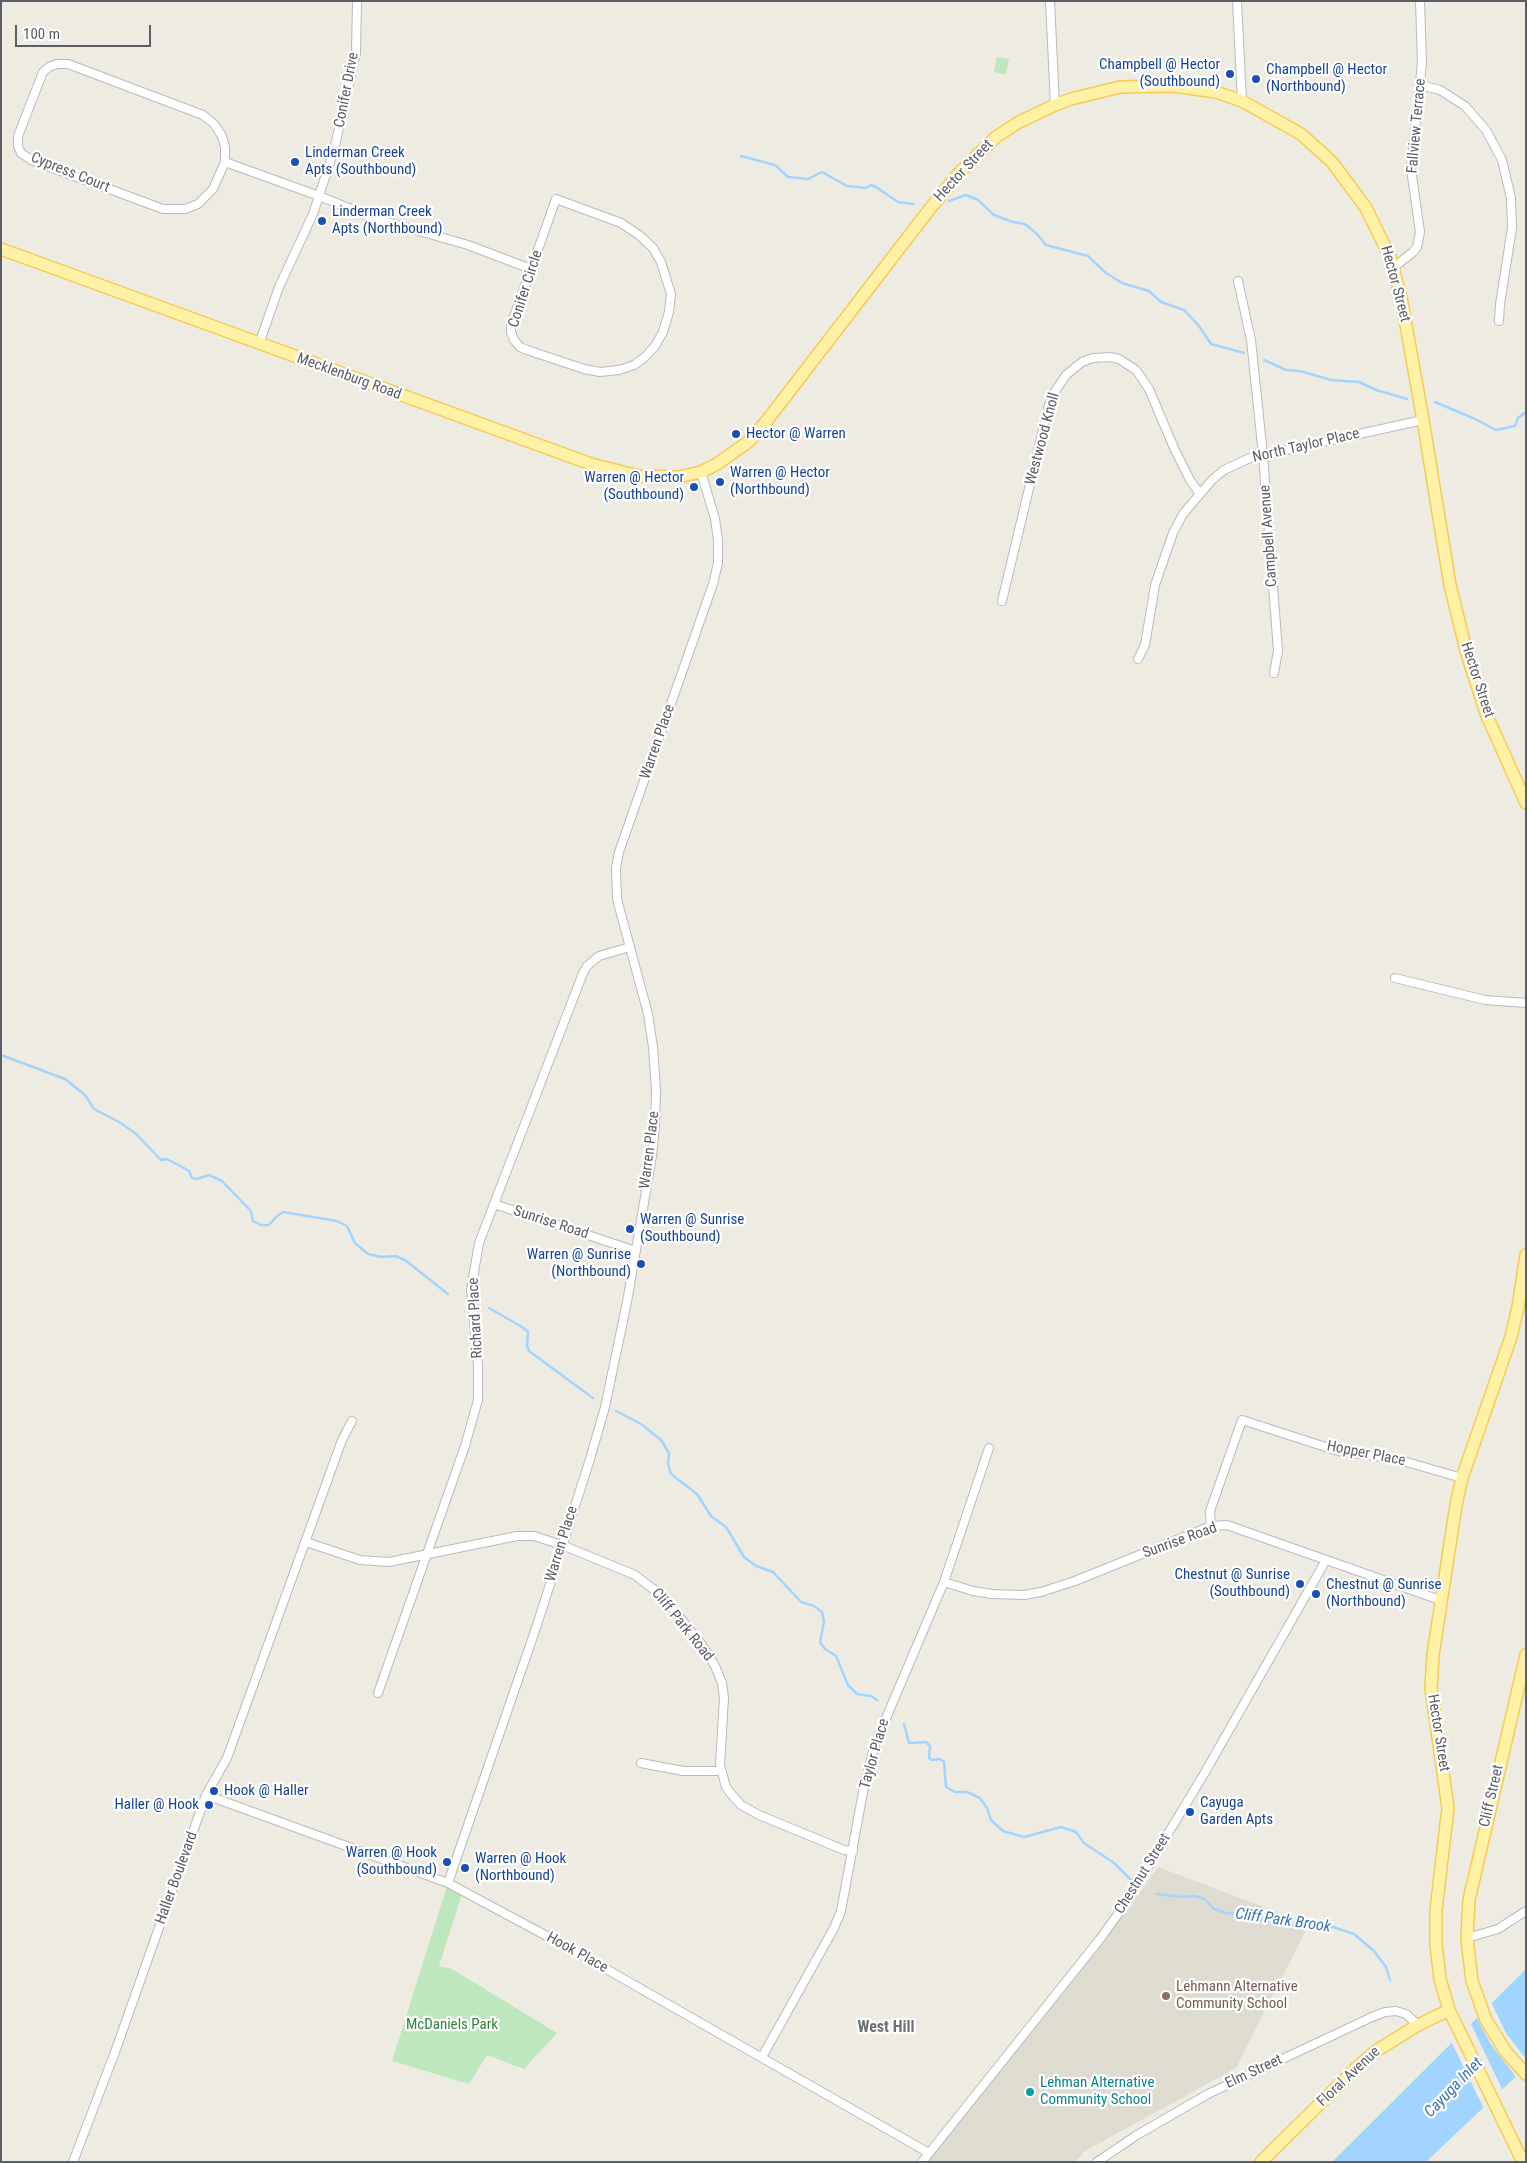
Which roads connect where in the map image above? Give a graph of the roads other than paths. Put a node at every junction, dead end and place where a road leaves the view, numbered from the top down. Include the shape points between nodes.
1 (357, 1) edge
2 (1050, 1) edge
3 (1237, 1) edge
4 (1420, 1) edge
5 (1420, 85) junction
6 (1242, 101) junction
7 (1055, 105) junction
8 (225, 162) junction
9 (319, 196) junction
10 (1, 249) edge
11 (1393, 268) junction
12 (531, 269) junction
13 (1238, 281) dead end
14 (1499, 321) dead end
15 (259, 344) junction
16 (1423, 420) junction
17 (1263, 454) junction
18 (701, 472) junction
19 (1199, 493) junction
20 (1002, 601) dead end
21 (1138, 658) dead end
22 (1274, 673) dead end
23 (1526, 803) edge
24 (630, 947) junction
25 (1395, 978) dead end
26 (1526, 1003) edge
27 (494, 1204) junction
28 (636, 1251) junction
29 (1526, 1255) edge
30 (352, 1421) dead end
31 (988, 1448) dead end
32 (1462, 1478) junction
33 (1211, 1526) junction
34 (306, 1542) junction
35 (562, 1545) junction
36 (426, 1555) junction
37 (1326, 1560) junction
38 (944, 1582) junction
39 (1440, 1600) junction
40 (1526, 1655) edge
41 (378, 1693) dead end
42 (641, 1763) dead end
43 (721, 1771) junction
44 (206, 1795) junction
45 (853, 1851) junction
46 (448, 1883) junction
47 (1526, 1911) edge
48 (1467, 1938) junction
49 (1450, 2010) junction
50 (1418, 2025) junction
51 (762, 2057) junction
52 (1526, 2074) edge
53 (929, 2152) junction
54 (73, 2162) edge
55 (922, 2162) edge
56 (1097, 2162) edge
57 (1261, 2162) edge
58 (1523, 2162) edge

1 - 9 street, Conifer Drive via 356,53 342,122
2 - 7 street
3 - 6 street
4 - 5 street, Fallview Terrace
5 - 11 street, Fallview Terrace via 1411,169 1420,232 1417,247
5 - 14 street via 1440,90 1465,106 1486,130 1502,160 1511,198 1512,222
6 - 7 main road, Hector Street via 1196,88 1148,85 1097,92
6 - 11 main road, Hector Street via 1300,134 1332,162 1366,208 1382,237
7 - 18 main road, Hector Street via 1019,122 976,155 932,206 765,424 733,454
8 - 8 street, Cypress Court via 222,136 203,115 68,64 57,64 43,72 18,136 21,153 31,160 163,208 186,209 198,204 213,189
8 - 9 street
9 - 12 street via 373,218 461,242
9 - 15 street, Conifer Drive via 279,287
10 - 15 main road, Mecklenburg Road
11 - 16 main road, Hector Street
12 - 12 street, Conifer Circle via 511,325 514,340 520,347 600,372 634,365 655,346 663,332 671,294 668,279 653,248 621,223 556,199
13 - 17 street, Campbell Avenue via 1251,340
15 - 18 main road, Mecklenburg Road via 614,472 660,478
16 - 17 street, North Taylor Place
16 - 23 main road, Hector Street via 1450,585 1467,657 1487,716
17 - 19 street, North Taylor Place via 1224,470
17 - 22 street, Campbell Avenue via 1278,651
18 - 24 street, Warren Place via 715,519 718,563 710,597 617,860 617,899
19 - 20 street, Westwood Knoll via 1174,448 1149,389 1136,370 1110,357 1082,362 1066,375 1049,405
19 - 21 street, North Taylor Place via 1183,514 1163,556 1145,645
24 - 27 street, Richard Place via 599,956 583,972
24 - 28 street, Warren Place via 648,1014 656,1090 654,1133
25 - 26 street via 1485,1000
27 - 28 street, Sunrise Road
27 - 36 street, Richard Place via 479,1243 471,1280 478,1400
28 - 35 street, Warren Place via 606,1407
29 - 32 main road, Hector Street via 1511,1337
30 - 34 street, Haller Boulevard
31 - 38 street, Taylor Place
32 - 33 street, Hopper Place via 1396,1459 1338,1451 1242,1420 1210,1511
32 - 39 main road, Hector Street
33 - 37 street, Sunrise Road via 1227,1525
33 - 38 street, Sunrise Road via 1041,1592 992,1594
34 - 36 street, Cliff Park Road via 376,1562
34 - 44 street, Haller Boulevard via 227,1758
35 - 36 street, Cliff Park Road via 541,1538 517,1536
35 - 43 street, Cliff Park Road via 626,1570 647,1584 669,1604 710,1655 720,1677 724,1698
35 - 46 street, Warren Place
36 - 41 street, Richard Place
37 - 39 street, Sunrise Road
37 - 53 street, Chestnut Street via 1126,1903
38 - 45 street, Taylor Place via 875,1744
39 - 49 main road, Hector Street via 1431,1688 1448,1808 1436,1910 1436,1944 1440,1979
40 - 48 main road, Cliff Street via 1469,1900
42 - 43 street via 683,1771
43 - 45 street, Cliff Park Road via 732,1795 752,1812
44 - 46 street, Hook Place
44 - 54 street, Haller Boulevard
45 - 51 street, Taylor Place via 843,1902 834,1928
46 - 51 street, Hook Place
47 - 48 street via 1498,1929
48 - 52 main road, Cliff Street via 1476,1995 1495,2036
49 - 50 main road, Floral Avenue
49 - 58 main road, Hector Street
50 - 56 street, Elm Street via 1406,2014 1396,2011 1372,2017 1200,2098
50 - 57 main road, Floral Avenue via 1388,2042 1357,2067
51 - 53 street, Hook Place
53 - 55 street, Chestnut Street

